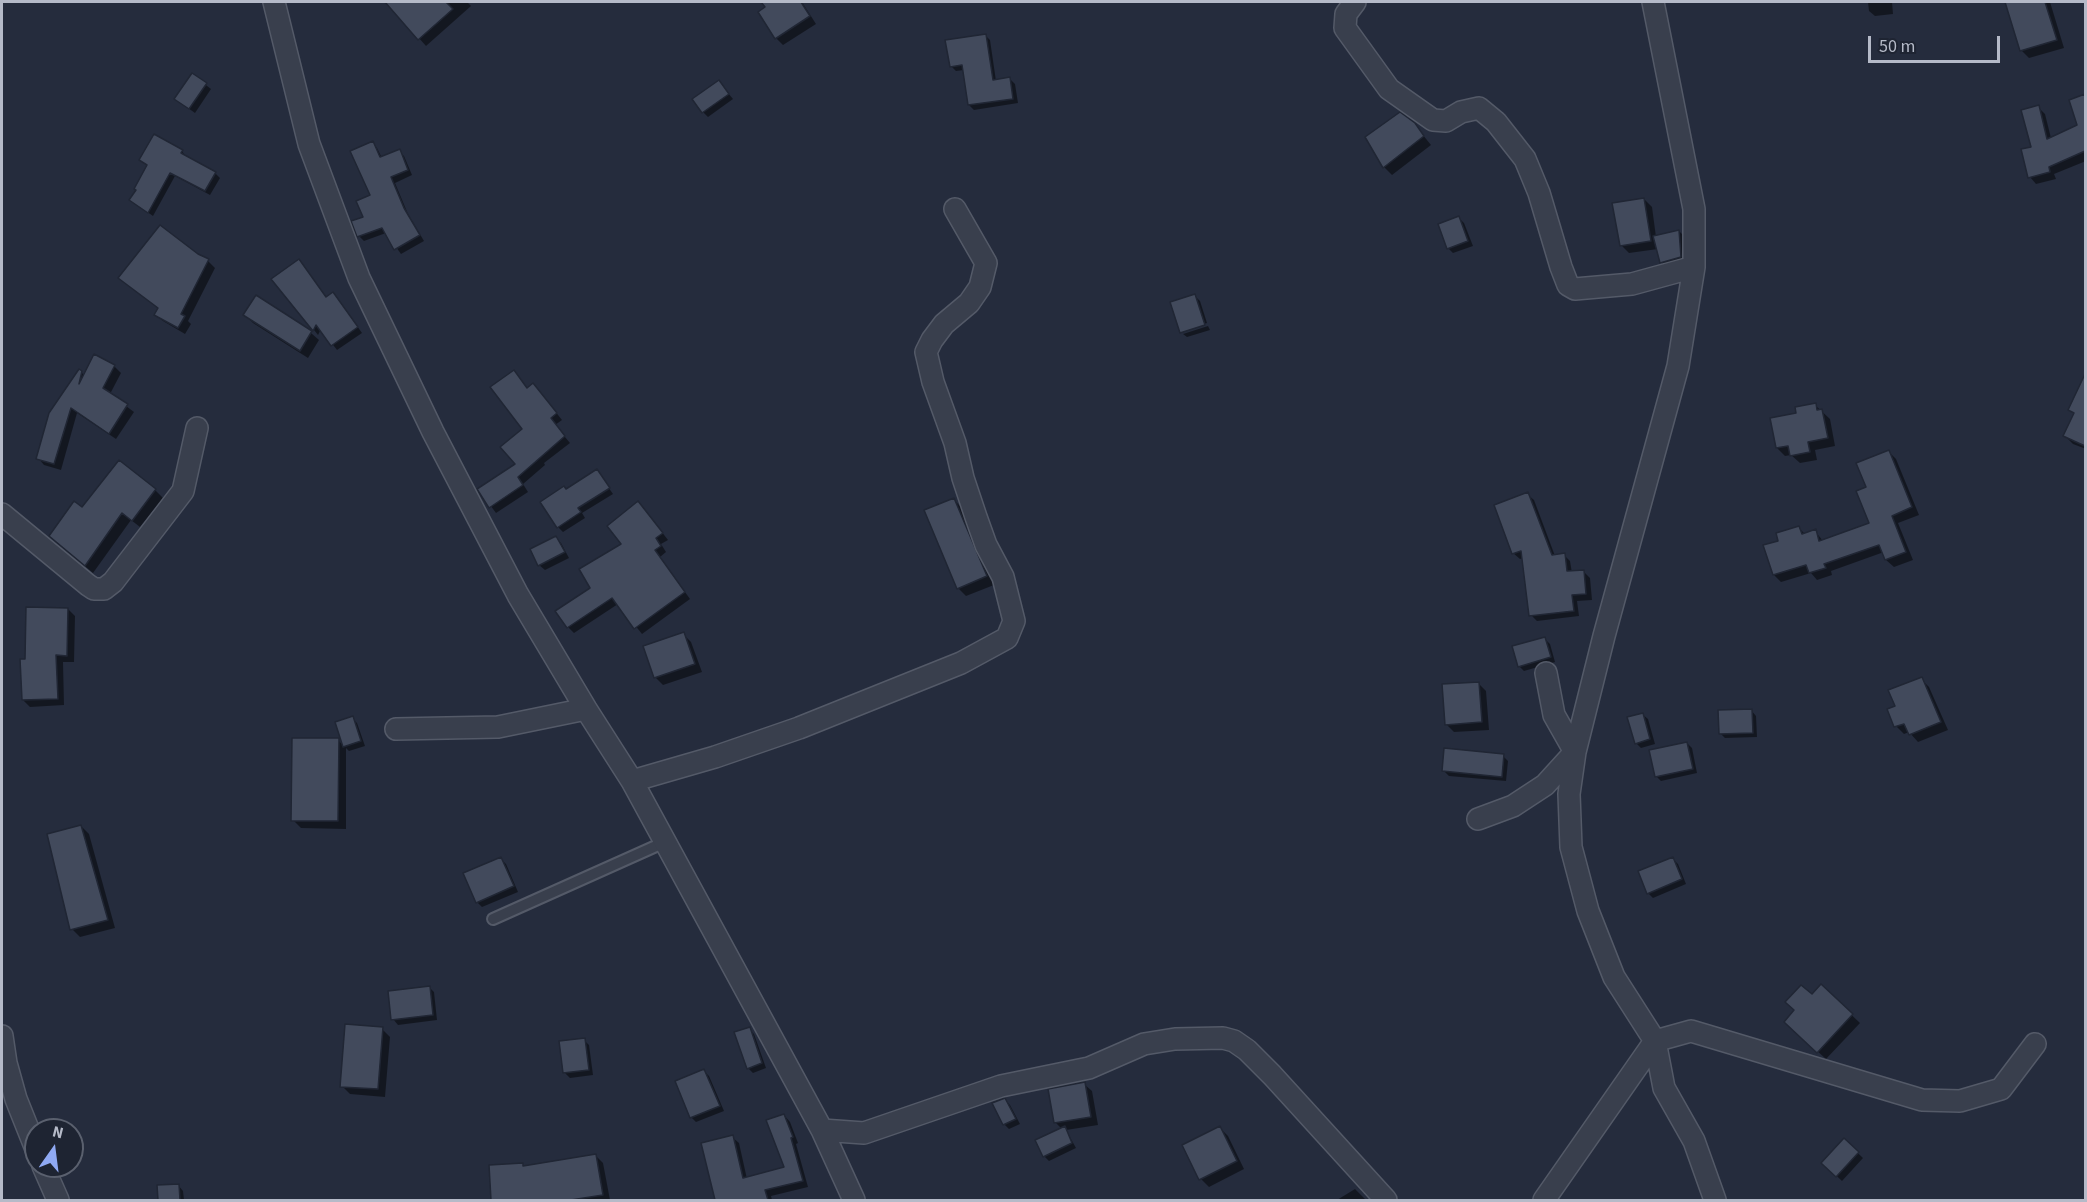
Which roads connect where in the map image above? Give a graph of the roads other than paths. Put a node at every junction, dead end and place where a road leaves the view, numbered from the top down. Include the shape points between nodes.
1 (274, 2) edge
2 (1355, 2) edge
3 (1653, 2) edge
4 (955, 209) dead end
5 (1694, 267) junction
6 (197, 428) dead end
7 (2, 514) edge
8 (1546, 673) dead end
9 (586, 709) junction
10 (396, 729) dead end
11 (1575, 752) junction
12 (632, 781) junction
13 (1478, 819) dead end
14 (665, 842) junction
15 (493, 919) dead end
16 (2, 1036) edge
17 (1655, 1041) junction
18 (2036, 1044) dead end
19 (24, 1118) edge
20 (822, 1130) junction
21 (48, 1178) edge
22 (58, 1200) edge
23 (854, 1200) edge
24 (1386, 1200) edge
25 (1544, 1200) edge
26 (1715, 1200) edge

1 - 9 street via 309,144 359,278 513,585
2 - 5 street via 1346,14 1344,28 1389,88 1432,120 1446,121 1479,108 1496,122 1525,159 1568,285 1575,289 1632,284
3 - 5 street via 1694,209
4 - 12 street via 986,263 980,287 969,303 944,324 926,352 976,517 1003,576 1014,621 1007,638 962,663 800,728
5 - 11 street via 1678,366
6 - 7 street via 183,491 104,589 87,585
8 - 11 street via 1554,715
9 - 10 street via 498,727
9 - 12 street
11 - 13 street via 1545,785 1513,806
11 - 17 street via 1569,794 1571,848 1588,911 1614,977
12 - 14 street
14 - 15 lane
14 - 20 street
16 - 19 street via 6,1063
17 - 18 street via 1691,1031 1922,1100 1959,1101 2001,1089
17 - 25 street
17 - 26 street via 1664,1088 1694,1141
20 - 23 street
20 - 24 street via 864,1133 1001,1086 1089,1068 1144,1044 1223,1038 1247,1050
21 - 22 street

